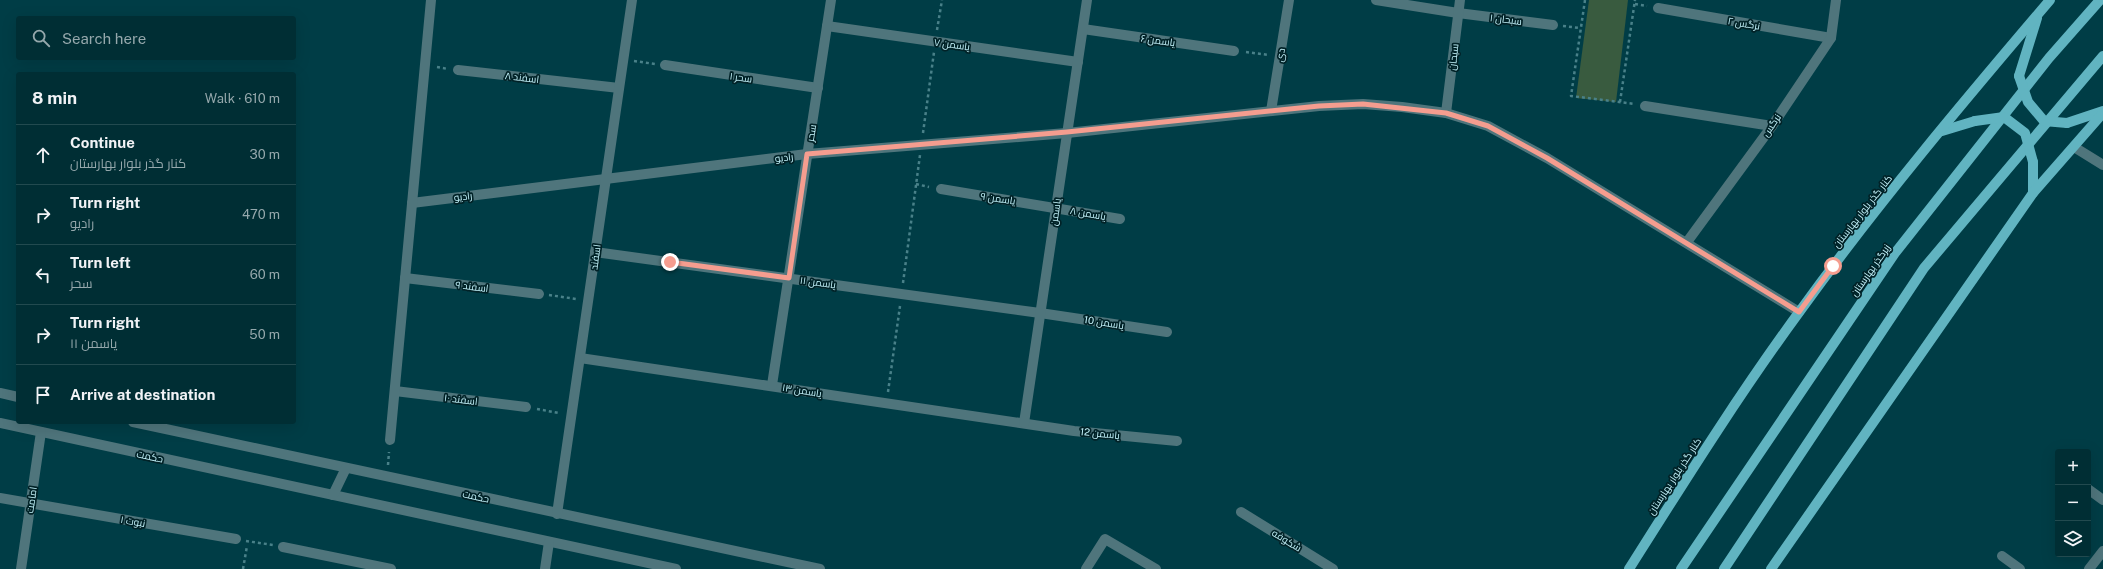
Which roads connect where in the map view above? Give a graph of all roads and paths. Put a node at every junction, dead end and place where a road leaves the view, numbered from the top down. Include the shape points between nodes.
1 (431, 0) edge
2 (632, 0) edge
3 (831, 0) edge
4 (942, 0) edge
5 (1087, 0) edge
6 (1289, 0) edge
7 (1376, 0) edge
8 (1460, 0) edge
9 (1585, 0) edge
10 (1635, 0) edge
11 (1836, 0) edge
12 (2050, 0) edge
13 (2100, 0) edge
14 (1658, 8) dead end
15 (1458, 13) junction
16 (2038, 14) junction
17 (1553, 24) joint
18 (827, 26) junction
19 (1580, 28) junction
20 (1082, 29) junction
21 (1831, 38) junction
22 (936, 42) junction
23 (1234, 51) joint
24 (2103, 56) edge
25 (1280, 57) junction
26 (623, 59) junction
27 (1078, 62) junction
28 (665, 65) joint
29 (424, 66) junction
30 (458, 70) joint
31 (619, 88) junction
32 (818, 88) junction
33 (1645, 106) dead end
34 (1271, 111) junction
35 (2103, 112) edge
36 (1446, 113) junction
37 (1772, 126) junction
38 (1942, 131) junction
39 (1067, 132) junction
40 (921, 145) junction
41 (2074, 147) junction
42 (807, 154) junction
43 (2103, 165) edge
44 (606, 178) junction
45 (941, 189) dead end
46 (2033, 193) junction
47 (412, 203) junction
48 (1056, 207) junction
49 (1120, 219) dead end
50 (1687, 242) junction
51 (595, 252) junction
52 (405, 278) junction
53 (789, 278) junction
54 (539, 294) joint
55 (901, 294) junction
56 (588, 300) junction
57 (1040, 312) junction
58 (1799, 312) junction
59 (1167, 332) dead end
60 (580, 358) junction
61 (772, 386) junction
62 (395, 391) junction
63 (0, 393) edge
64 (16, 397) edge
65 (887, 403) junction
66 (526, 407) joint
67 (571, 415) junction
68 (0, 423) edge
69 (1024, 423) junction
70 (143, 424) edge
71 (40, 432) junction
72 (390, 440) joint
73 (1177, 442) dead end
74 (346, 468) junction
75 (387, 477) junction
76 (2091, 491) edge
77 (333, 495) junction
78 (0, 498) edge
79 (2103, 500) edge
80 (30, 504) junction
81 (1241, 512) dead end
82 (557, 514) junction
83 (236, 539) joint
84 (247, 541) junction
85 (549, 542) junction
86 (283, 547) joint
87 (2103, 551) edge
88 (2002, 556) dead end
89 (21, 569) edge
90 (243, 569) edge
91 (391, 569) edge
92 (545, 569) edge
93 (676, 569) edge
94 (820, 569) edge
95 (1086, 569) edge
96 (1156, 569) edge
97 (1333, 569) edge
98 (1629, 569) edge
99 (1681, 569) edge
100 (1724, 569) edge
101 (1771, 569) edge
102 (2020, 569) edge
103 (2090, 569) edge

1 - 29 street
2 - 26 street, اسفند
3 - 18 street, سحر
4 - 22 path
5 - 20 street, یاسمن
6 - 25 street, دی
7 - 15 street, سبحان ۱
8 - 15 street, سبحان
9 - 19 path
10 - 19 path via 1620,102 1571,96
11 - 21 street, نرگس
12 - 16 main road, کنار گذر بلوار بهارستان
13 - 99 main road, زیرگذر بهارستان via 2049,58 1895,253
14 - 21 street, نرگس ۲
15 - 17 street, سبحان ۱
15 - 36 street, سبحان
16 - 35 main road, bridge via 2019,76 2028,102 2044,121 2067,123
16 - 38 main road, کنار گذر بلوار بهارستان
17 - 19 path
18 - 22 street, یاسمن ۷
18 - 32 street, سحر
20 - 23 street, یاسمن ۶
20 - 27 street, یاسمن
21 - 37 street, نرگس
22 - 27 street, یاسمن ۷
22 - 40 path
23 - 25 path
24 - 100 main road via 1924,268
25 - 34 street, دی
26 - 28 path
26 - 31 street, اسفند
27 - 39 street, یاسمن
28 - 32 street, سحر ۱
29 - 30 path
29 - 47 street
30 - 31 street, اسفند ۸
31 - 44 street, اسفند
32 - 42 street, سحر
33 - 37 street
34 - 36 street, رادیو via 1363,104
34 - 39 street, رادیو
35 - 41 main road
36 - 50 street, رادیو via 1488,126 1534,150
37 - 50 street, نرگس
38 - 46 main road, bridge via 1975,121 2004,117 2026,133 2033,162
38 - 58 main road, کنار گذر بلوار بهارستان via 1868,220
39 - 40 street, رادیو
39 - 48 street, یاسمن
40 - 42 street, رادیو
40 - 55 path
41 - 43 street
41 - 46 main road
42 - 44 street, رادیو
42 - 53 street, سحر
44 - 47 street, رادیو
44 - 51 street, اسفند
45 - 48 street, یاسمن ۹
46 - 101 main road
47 - 52 street
48 - 49 street, یاسمن ۸
48 - 57 street, یاسمن
50 - 58 street, رادیو
51 - 53 street, یاسمن ۱۱
51 - 56 street, اسفند
52 - 54 street, اسفند ۹
52 - 62 street
53 - 55 street, یاسمن ۱۱
53 - 61 street, سحر
54 - 56 path
55 - 57 street, یاسمن ۱۱
55 - 65 path
56 - 60 street, اسفند
57 - 59 street, یاسمن 10
57 - 69 street, یاسمن
58 - 98 main road, کنار گذر بلوار بهارستان
60 - 61 street, یاسمن ۱۳
60 - 67 street, اسفند
61 - 65 street, یاسمن ۱۳
62 - 66 street, اسفند ۱۰
62 - 72 street
63 - 64 street
65 - 69 street, یاسمن ۱۳
66 - 67 path
67 - 82 street, اسفند
68 - 71 street, حکمت
69 - 73 street, یاسمن 12
70 - 74 street, حکمت
71 - 77 street, حکمت
71 - 80 street, امامت
72 - 75 path
74 - 75 street, حکمت
74 - 77 street
75 - 82 street, حکمت
76 - 79 street
77 - 85 street, حکمت
78 - 80 street, نبوت ۱
80 - 83 street, نبوت ۱
80 - 89 street, امامت
81 - 97 street, شکوفه
82 - 94 street, حکمت via 655,532
83 - 84 path
84 - 86 path
84 - 90 path
85 - 92 street
85 - 93 street, حکمت
86 - 91 street
87 - 103 street
88 - 102 street
95 - 96 street via 1105,539

